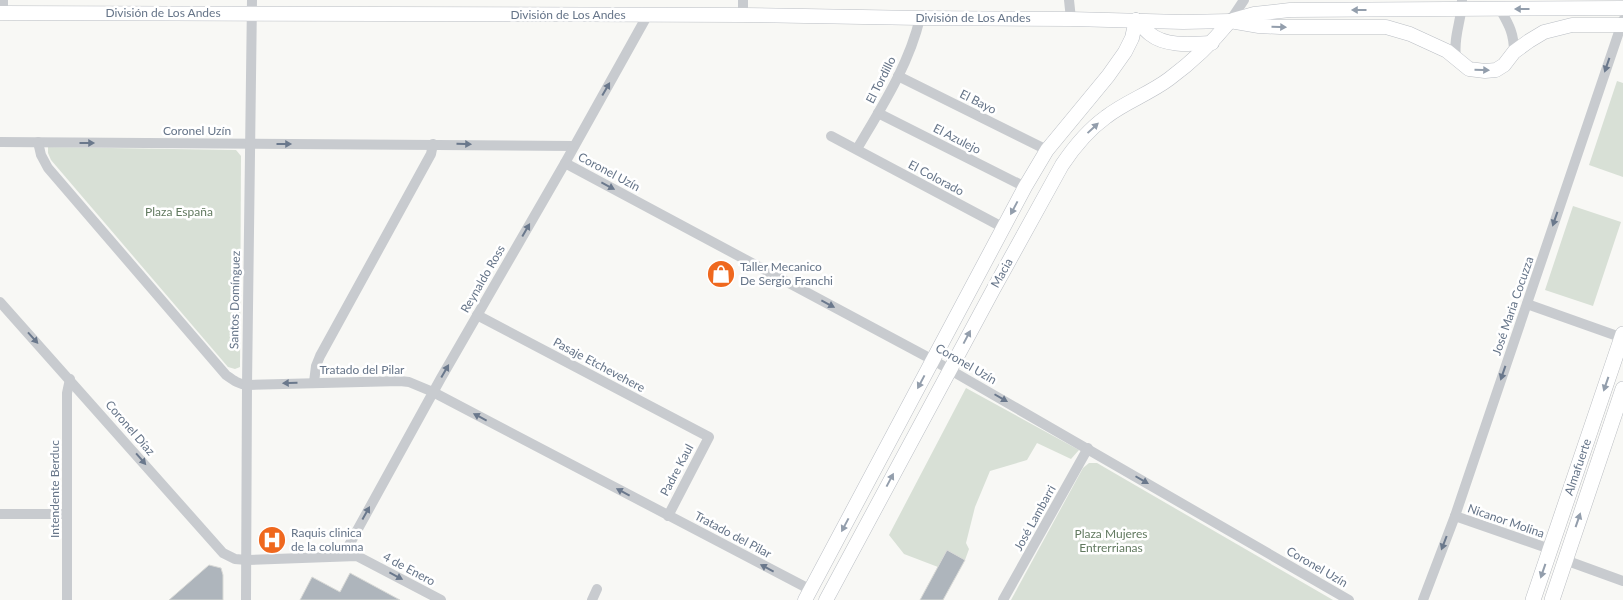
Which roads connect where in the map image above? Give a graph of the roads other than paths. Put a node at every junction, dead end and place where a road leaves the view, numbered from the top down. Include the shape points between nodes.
1 (743, 0) edge
2 (1069, 0) edge
3 (1244, 0) edge
4 (1462, 5) edge
5 (252, 7) edge
6 (2, 8) edge
7 (1623, 8) edge
8 (1500, 9) junction
9 (743, 15) junction
10 (647, 16) junction
11 (920, 18) junction
12 (1071, 19) junction
13 (1136, 20) junction
14 (1230, 21) junction
15 (1622, 23) edge
16 (1212, 43) junction
17 (1514, 52) junction
18 (1456, 57) junction
19 (898, 76) junction
20 (878, 113) junction
21 (831, 136) dead end
22 (0, 142) edge
23 (38, 142) junction
24 (250, 144) junction
25 (433, 144) junction
26 (574, 146) junction
27 (857, 149) junction
28 (1047, 150) junction
29 (565, 163) junction
30 (1025, 187) junction
31 (1004, 228) junction
32 (0, 302) edge
33 (1526, 304) junction
34 (477, 315) junction
35 (1623, 337) edge
36 (933, 360) junction
37 (950, 369) junction
38 (70, 379) junction
39 (314, 382) junction
40 (247, 385) junction
41 (1623, 389) edge
42 (433, 392) junction
43 (709, 437) joint
44 (1088, 448) junction
45 (0, 514) edge
46 (67, 514) junction
47 (668, 516) junction
48 (1454, 516) junction
49 (1550, 549) junction
50 (343, 556) junction
51 (247, 560) junction
52 (1565, 560) junction
53 (1623, 581) edge
54 (597, 589) dead end
55 (808, 595) edge
56 (67, 600) edge
57 (246, 600) edge
58 (441, 600) edge
59 (592, 600) edge
60 (826, 600) edge
61 (1003, 600) edge
62 (1348, 600) edge
63 (1422, 600) edge
64 (1533, 600) edge
65 (1552, 600) edge

1 - 9 street
2 - 12 street
3 - 14 street, Macia
4 - 8 street, División de Los Andes
4 -> 14 street, División de Los Andes via 1290,10 1254,14
4 - 18 street via 1454,44
5 - 6 street, División de Los Andes
5 - 10 street, División de Los Andes
5 - 24 street, Santos Domínguez
7 -> 8 street, División de Los Andes
8 - 17 street via 1511,29
9 - 10 street, División de Los Andes
9 - 11 street, División de Los Andes
26 -> 10 street, Reynaldo Ross
11 - 12 street, División de Los Andes
11 - 19 street, El Tordillo
12 - 13 street, División de Los Andes
13 - 14 street, División de Los Andes
13 - 16 street via 1161,40
13 - 28 street, Macia via 1125,52
14 - 16 street, Macia
14 -> 18 street, División de Los Andes via 1280,27 1386,27 1410,34
15 - 17 street, División de Los Andes via 1560,27 1544,32
15 -> 33 street, José Maria Cocuzza
37 -> 16 street, Macia via 1071,151 1107,116 1168,80
18 -> 17 street, División de Los Andes via 1469,69 1485,71 1504,65
19 - 20 street, El Tordillo
19 - 28 street, El Bayo
20 - 27 street, El Tordillo
20 - 30 street, El Azulejo
21 - 27 street, El Colorado
22 - 23 street, Coronel Uzín
23 -> 24 street, Coronel Uzín
23 - 40 street via 48,168 220,368 232,380
24 -> 25 street, Coronel Uzín
24 - 40 street, Santos Domínguez
25 -> 26 street, Coronel Uzín
25 - 39 street via 431,154 320,356
26 - 29 street, Reynaldo Ross
27 - 31 street, El Colorado
28 - 30 street, Macia
34 -> 29 street, Reynaldo Ross
29 -> 36 street, Coronel Uzín
30 -> 31 street, Macia
31 - 36 street, Macia
32 -> 38 street, Coronel Díaz
33 - 35 street
33 -> 48 street, José Maria Cocuzza
42 -> 34 street, Reynaldo Ross
34 - 43 street, Pasaje Etchevehere
35 -> 49 main road, Almafuerte
36 - 37 street, Coronel Uzín
36 -> 55 street, Macia
37 -> 44 street, Coronel Uzín
60 -> 37 street, Macia
38 - 46 street, Intendente Berduc
38 -> 51 street, Coronel Díaz via 223,553 235,560
39 -> 40 street, Tratado del Pilar
39 - 42 street, Tratado del Pilar via 400,381
40 - 51 street, Santos Domínguez
52 -> 41 main road, Almafuerte
47 -> 42 street, Tratado del Pilar
50 -> 42 street, Reynaldo Ross
43 - 47 street, Padre Kaul
44 - 61 street, José Lambarri
44 -> 62 street, Coronel Uzín
45 - 46 street
46 - 56 street, Intendente Berduc
55 -> 47 street, Tratado del Pilar
48 - 49 street, Nicanor Molina
48 -> 63 street, José Maria Cocuzza
49 -> 64 main road, Almafuerte
50 - 51 street, 4 de Enero
50 -> 58 street, 4 de Enero via 357,556
51 - 57 street, Santos Domínguez
52 - 53 street
52 - 65 main road, Almafuerte
54 - 59 street

